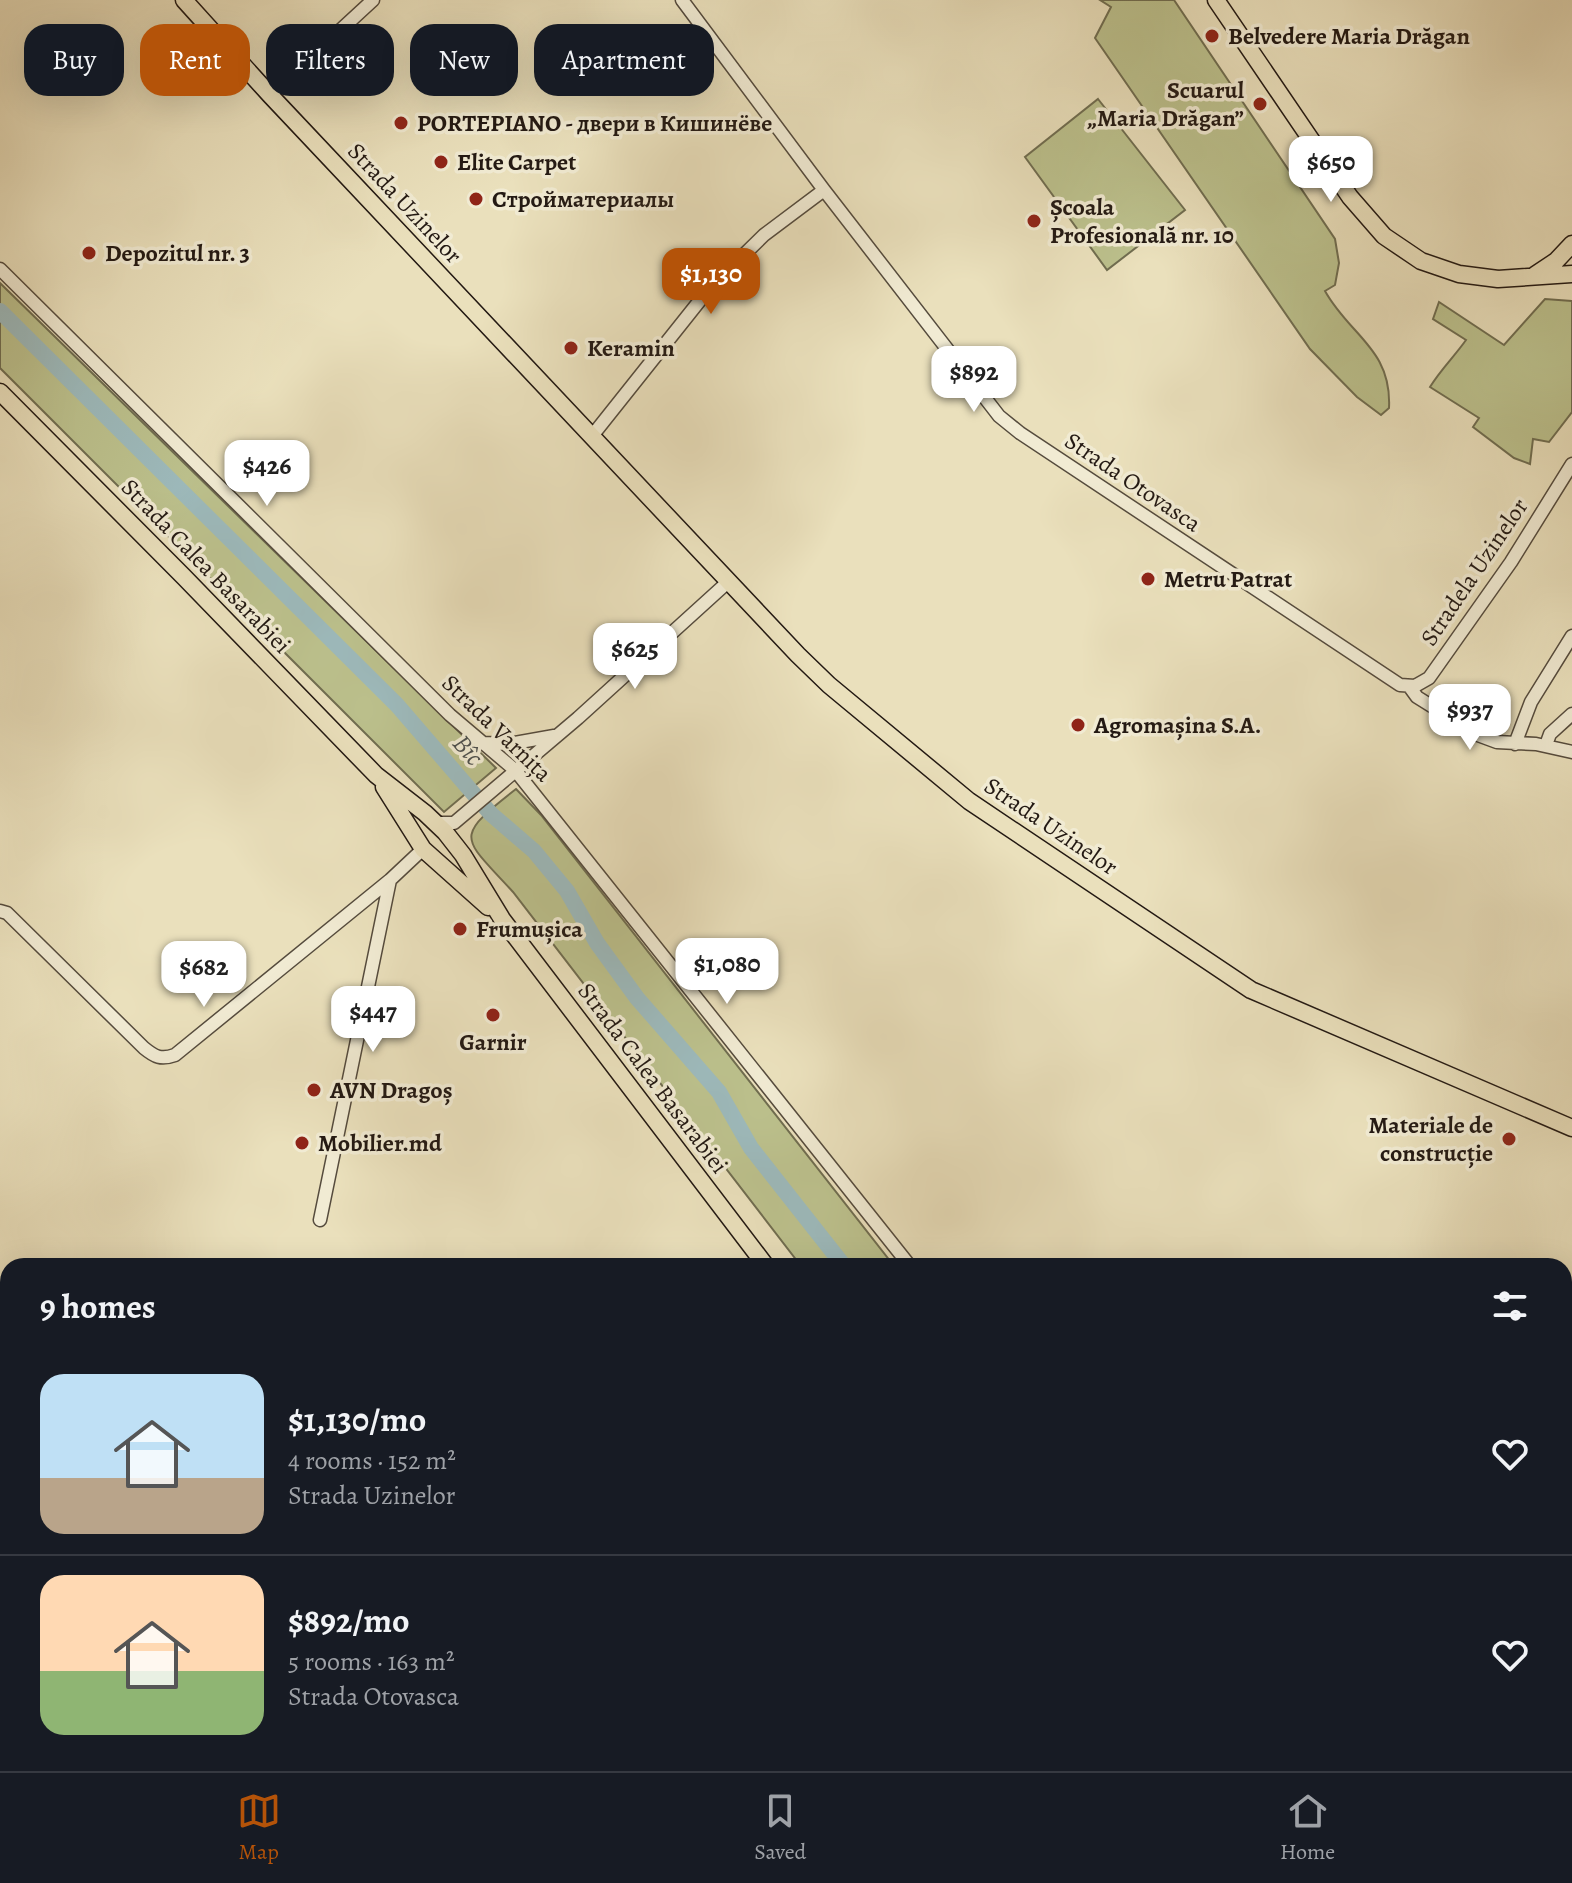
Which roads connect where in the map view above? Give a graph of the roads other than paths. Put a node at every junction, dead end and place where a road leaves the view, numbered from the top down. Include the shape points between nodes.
1 (184, 0) edge
2 (373, 0) edge
3 (682, 0) edge
4 (1216, 0) edge
5 (347, 24) edge
6 (266, 91) edge
7 (271, 96) edge
8 (824, 190) junction
9 (1572, 244) edge
10 (0, 269) edge
11 (1572, 274) edge
12 (1530, 277) junction
13 (0, 392) edge
14 (592, 436) junction
15 (1572, 464) edge
16 (729, 581) junction
17 (1572, 636) edge
18 (1405, 686) junction
19 (1572, 714) edge
20 (557, 735) junction
21 (483, 743) junction
22 (1515, 744) junction
23 (1546, 745) junction
24 (539, 750) junction
25 (1572, 752) edge
26 (510, 774) junction
27 (376, 775) junction
28 (535, 792) junction
29 (457, 820) junction
30 (435, 823) junction
31 (452, 842) junction
32 (424, 849) junction
33 (390, 880) junction
34 (0, 911) edge
35 (502, 919) junction
36 (1572, 1128) edge
37 (320, 1220) dead end
38 (760, 1258) edge
39 (904, 1258) edge

1 - 6 main road, Strada Uzinelor
2 - 5 street
3 - 8 street, Strada Otovasca
4 - 12 main road via 1355,204 1384,236 1421,261 1459,274
7 - 14 main road, Strada Uzinelor
8 - 14 street via 764,235 709,289
8 - 18 street, Strada Otovasca via 1005,421
9 - 12 main road
10 - 21 street, Strada Varnița
11 - 12 main road
13 - 27 main road, Strada Calea Basarabiei
14 - 16 main road, Strada Uzinelor
15 - 18 street, Stradela Uzinelor via 1429,678
16 - 20 street
16 - 36 main road, Strada Uzinelor via 829,685 969,801 1251,990
17 - 22 street via 1531,702
18 - 22 street, Strada Otovasca via 1478,735
19 - 23 street via 1550,734
20 - 21 street via 522,743
20 - 24 street
21 - 26 street, Strada Varnița
22 - 23 street, Strada Otovasca
23 - 25 street, Strada Otovasca
24 - 26 street
24 - 28 street via 531,773
26 - 28 street, Strada Varnița
26 - 29 street
27 - 30 main road, Strada Calea Basarabiei
27 - 32 main road, Strada Calea Basarabiei
28 - 39 street, Strada Varnița
29 - 30 street
29 - 31 street
30 - 31 main road, Strada Calea Basarabiei
30 - 32 main road via 425,829
31 - 32 main road via 444,851
31 - 35 main road, Strada Calea Basarabiei
32 - 33 street
32 - 35 main road, Strada Calea Basarabiei
33 - 34 street via 167,1058 144,1048
33 - 37 street
35 - 38 main road, Strada Calea Basarabiei

